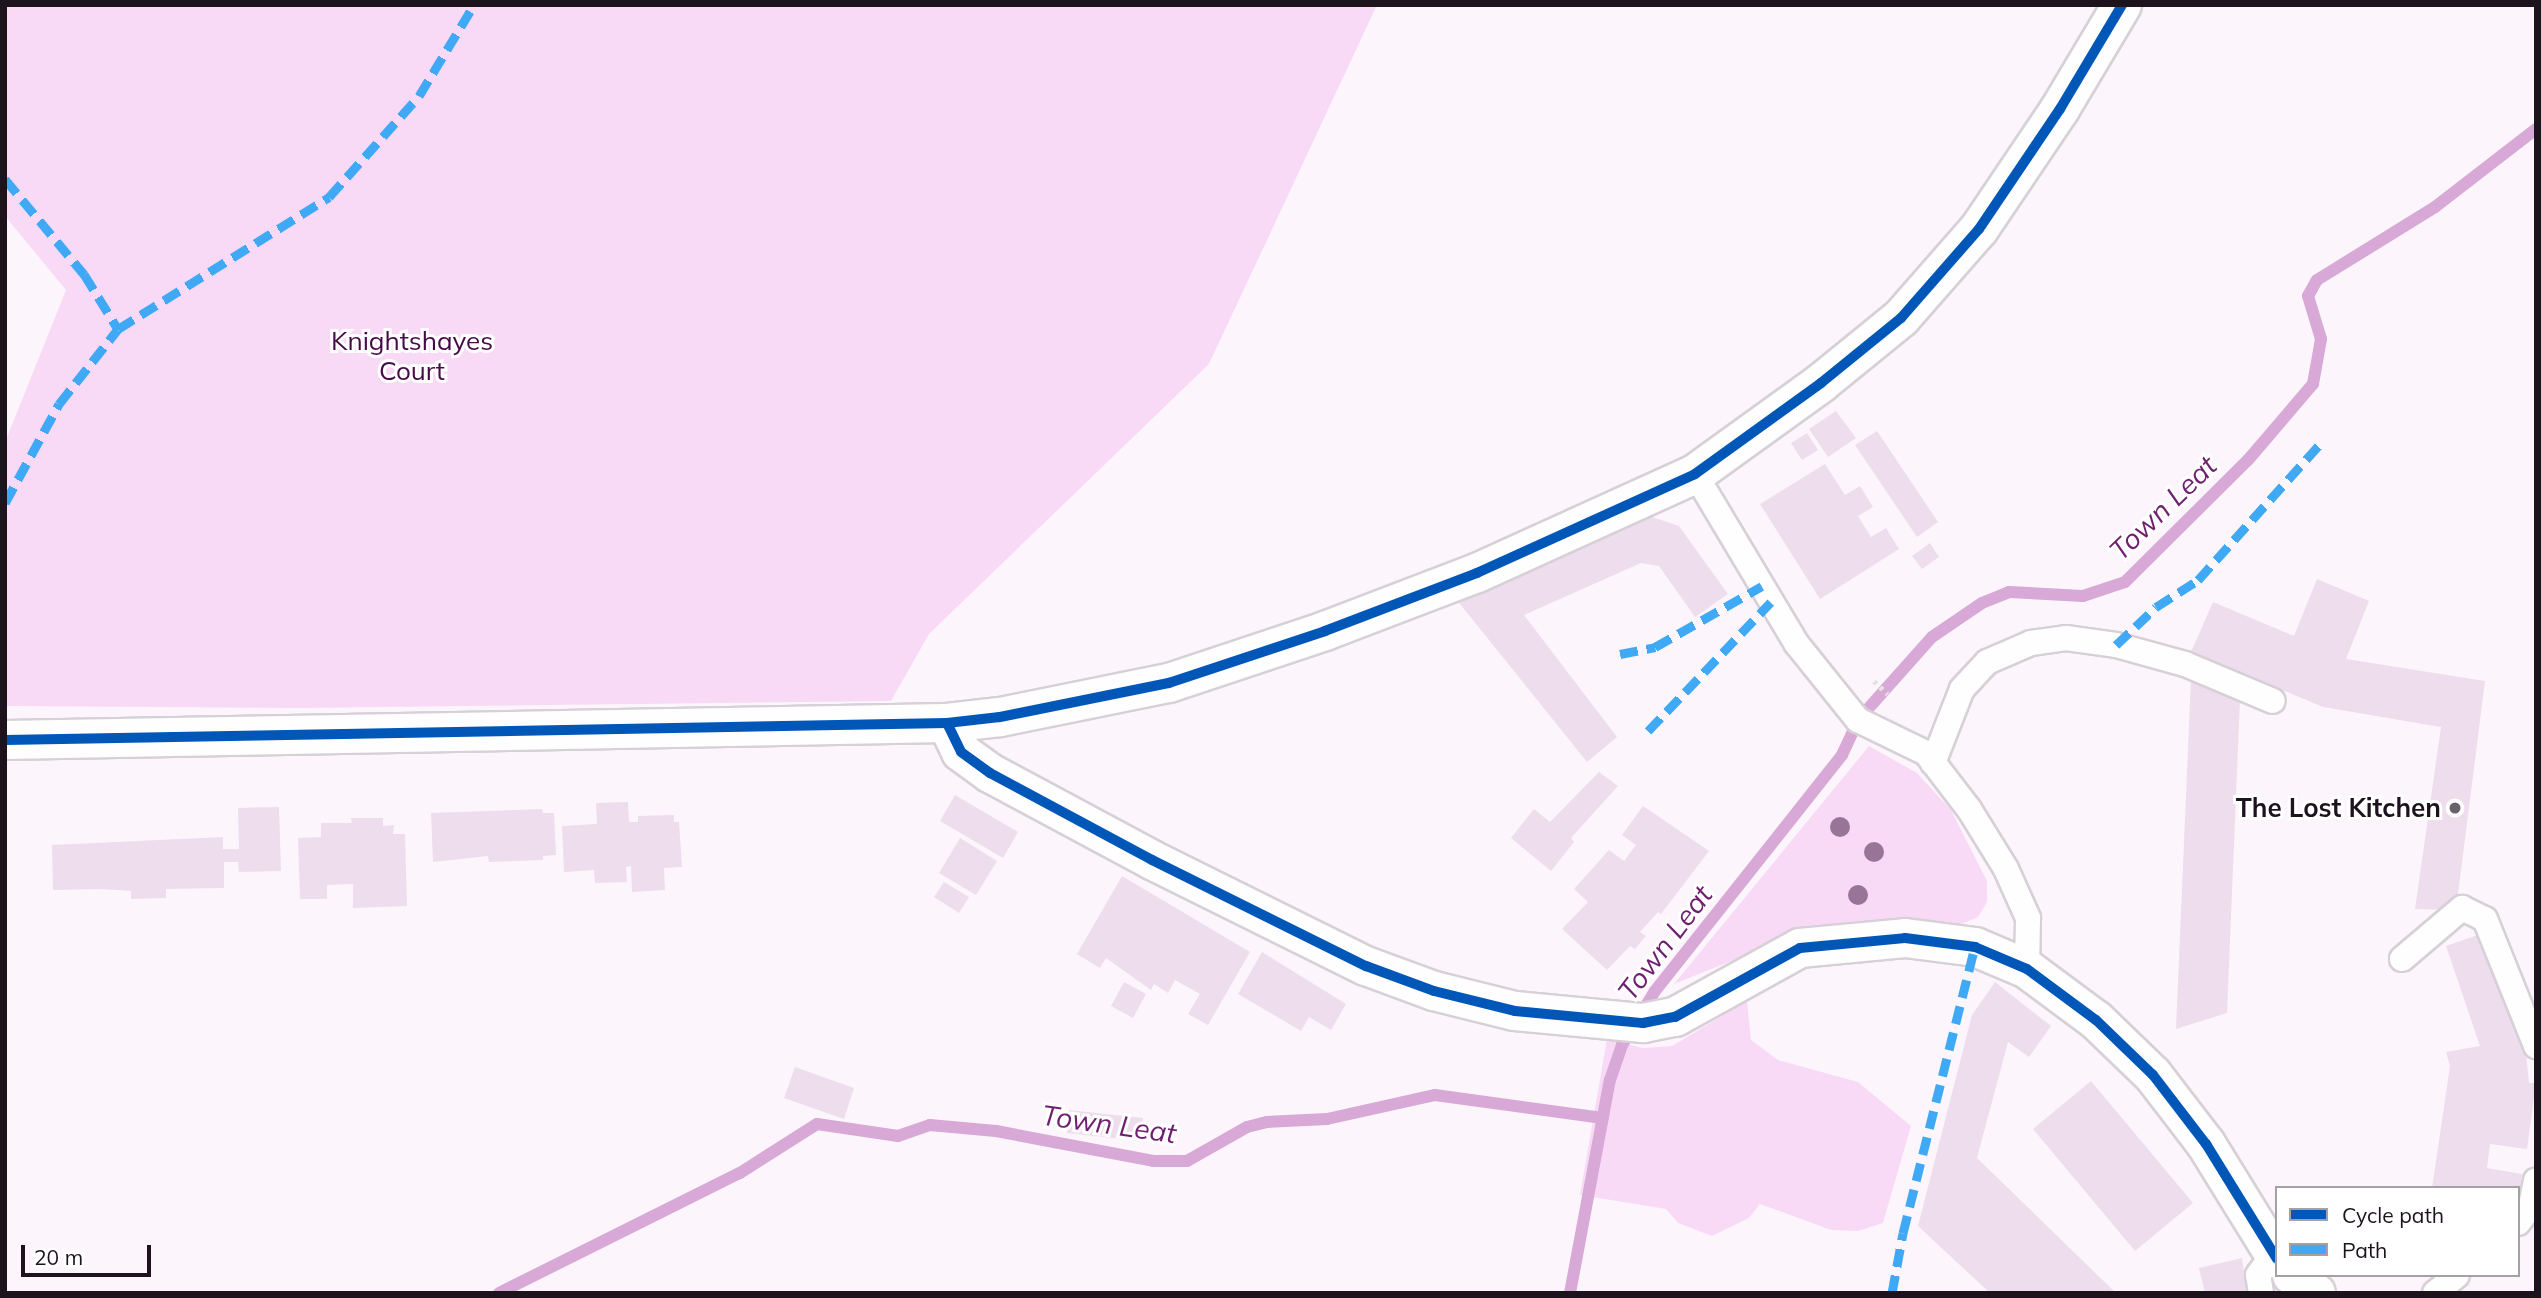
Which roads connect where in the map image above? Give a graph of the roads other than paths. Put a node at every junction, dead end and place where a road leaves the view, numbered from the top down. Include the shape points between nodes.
1 (2122, 5) edge
2 (1695, 474) junction
3 (2273, 701) dead end
4 (947, 723) junction
5 (5, 740) edge
6 (1933, 763) junction
7 (2402, 959) dead end
8 (2027, 969) junction
9 (2536, 1046) edge
10 (2536, 1180) edge
11 (2520, 1220) edge
12 (2275, 1253) edge
13 (2275, 1266) edge
14 (2297, 1277) edge
15 (2455, 1277) edge
16 (2261, 1293) edge
17 (2316, 1293) edge
18 (2435, 1293) edge

1 - 2 street via 2060,109 1979,229 1901,318 1821,383
2 - 4 street via 1477,573 1312,635 1169,682 1038,710
2 - 6 lane via 1796,643 1858,720 1926,753
3 - 6 lane via 2185,664 2116,645 2066,638 2031,643 1987,662 1962,689
4 - 5 street
4 - 8 street via 961,752 990,773 1366,966 1434,991 1515,1011 1615,1023 1675,1017 1800,948 1905,938 1975,947
6 - 8 lane via 2006,869 2028,918
7 - 9 lane via 2462,908 2485,919
8 - 12 street via 2096,1020 2153,1075 2206,1144
10 - 11 lane via 2531,1206
13 - 16 lane via 2258,1275
14 - 17 street
15 - 18 lane

